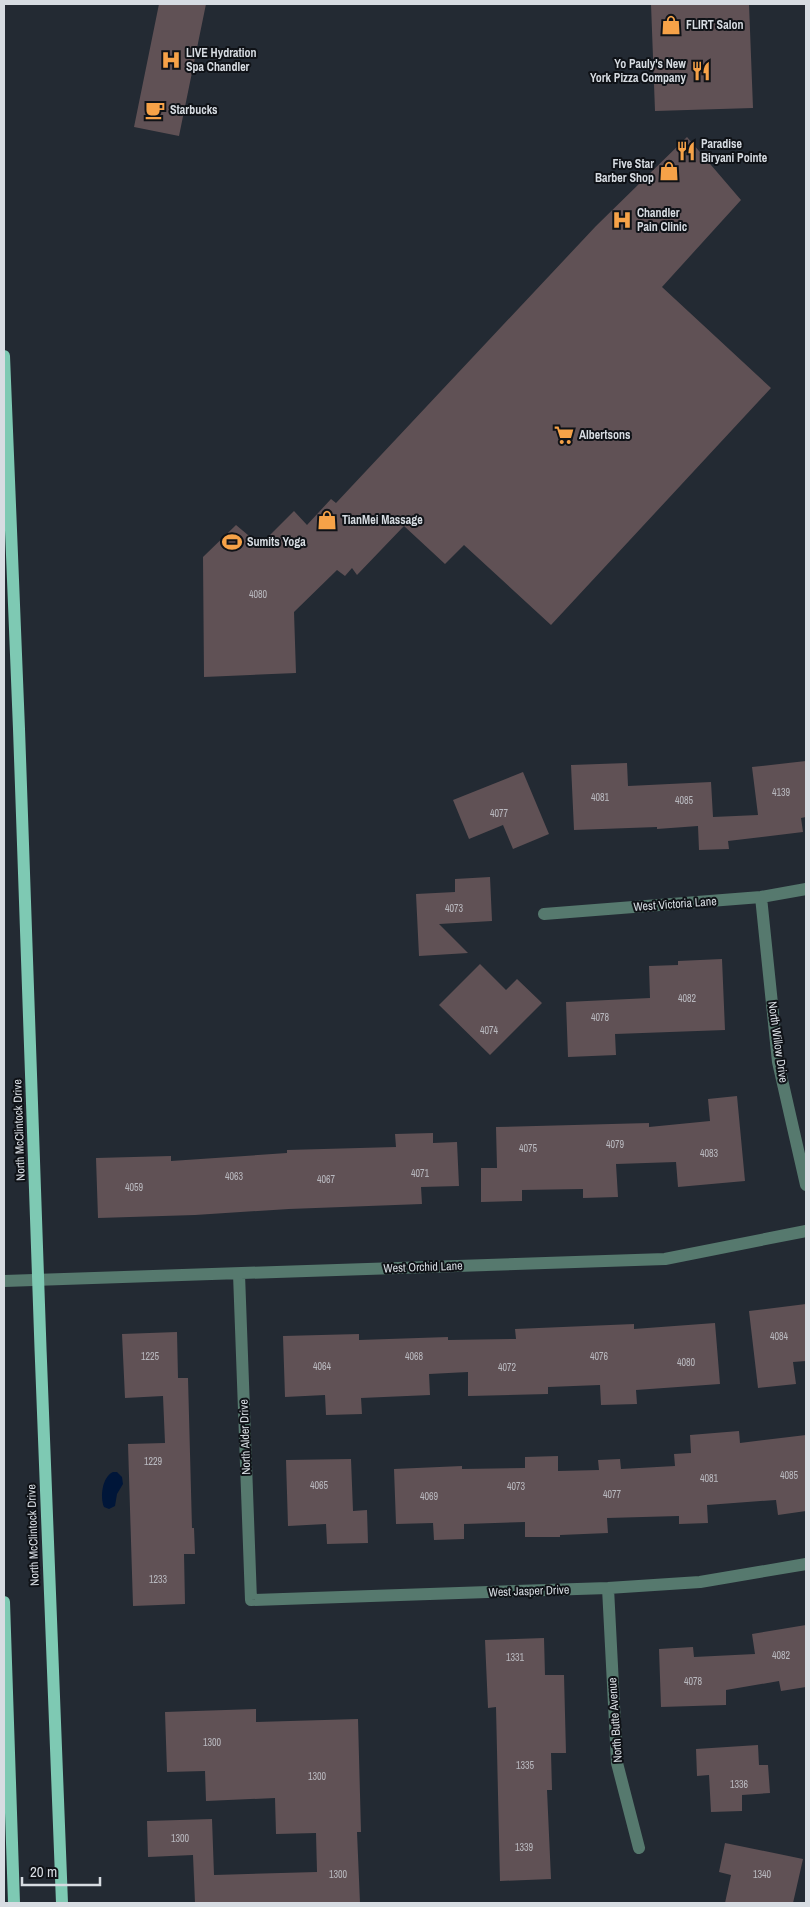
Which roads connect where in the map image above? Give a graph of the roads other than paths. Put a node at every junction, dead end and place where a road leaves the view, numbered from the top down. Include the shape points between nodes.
1 (4, 356) edge
2 (5, 456) edge
3 (806, 889) edge
4 (761, 897) junction
5 (544, 914) dead end
6 (806, 1185) edge
7 (806, 1231) edge
8 (239, 1274) junction
9 (38, 1279) junction
10 (8, 1281) edge
11 (806, 1564) edge
12 (608, 1588) junction
13 (251, 1600) joint
14 (4, 1602) edge
15 (639, 1848) dead end
16 (14, 1903) edge
17 (62, 1903) edge

1 - 2 main road, North McClintock Drive
2 - 9 main road, North McClintock Drive via 18,685
3 - 4 street, West Victoria Lane
4 - 5 street, West Victoria Lane
4 - 6 street, North Willow Drive via 778,1062
7 - 8 street, West Orchid Lane via 665,1259
8 - 9 street, West Orchid Lane
8 - 13 street, North Alder Drive
9 - 10 street, West Orchid Lane
9 - 17 main road, North McClintock Drive
11 - 12 street, West Jasper Drive via 700,1582
12 - 13 street, West Jasper Drive
12 - 15 street, North Butte Avenue via 617,1763
14 - 16 main road

